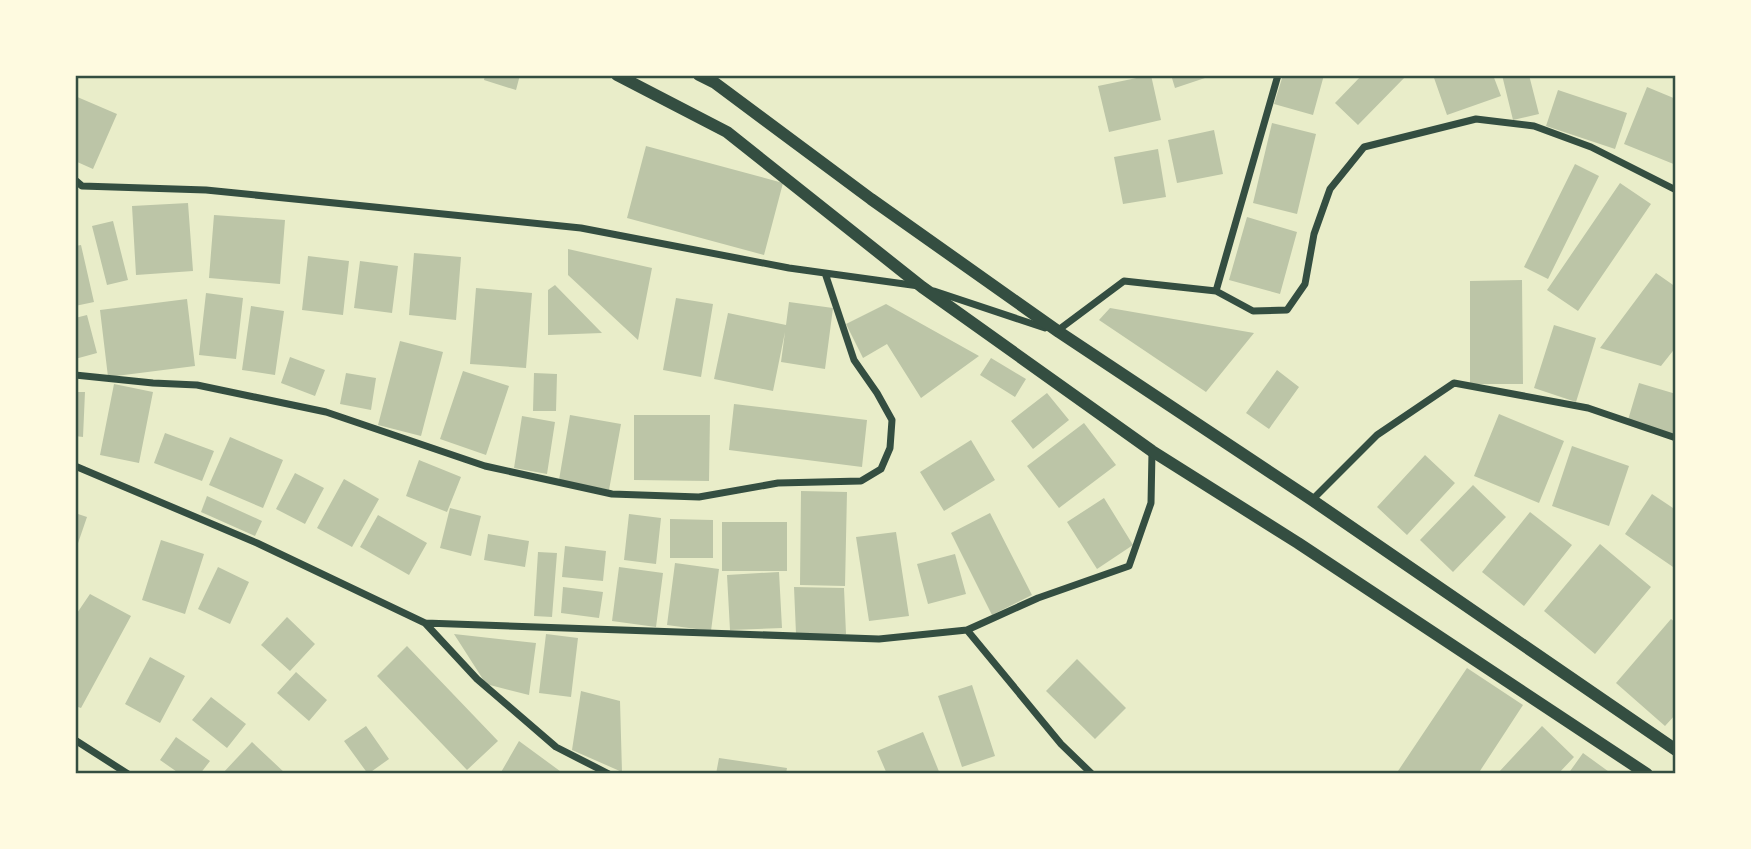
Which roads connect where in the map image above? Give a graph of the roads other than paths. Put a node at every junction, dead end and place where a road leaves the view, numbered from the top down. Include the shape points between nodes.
1 (617, 75) edge
2 (699, 75) edge
3 (1278, 75) edge
4 (75, 180) edge
5 (1676, 190) edge
6 (825, 273) junction
7 (922, 287) junction
8 (1216, 291) junction
9 (1059, 332) junction
10 (75, 375) edge
11 (1676, 438) edge
12 (1152, 451) junction
13 (75, 466) edge
14 (1311, 500) junction
15 (425, 623) junction
16 (967, 630) junction
17 (75, 740) edge
18 (1676, 750) edge
19 (128, 774) edge
20 (609, 774) edge
21 (1092, 774) edge
22 (1647, 774) edge

1 - 7 street via 727,132
2 - 9 street
3 - 8 street
4 - 6 street via 82,186 206,190 581,228
5 - 8 street via 1591,147 1534,126 1476,119 1364,147 1330,189 1314,234 1305,284 1287,310 1253,311
6 - 7 street
6 - 10 street via 854,360 892,420 890,448 881,470 861,481 778,483 699,497 612,494 485,466 326,411 197,385
7 - 9 street
7 - 12 street
8 - 9 street via 1124,281
9 - 14 street
11 - 14 street via 1588,408 1454,383 1377,435
12 - 16 street via 1151,503 1129,566 1038,598
12 - 22 street
13 - 15 street via 257,542
14 - 18 street
15 - 16 street via 879,639
15 - 20 street via 477,679 556,747
16 - 21 street via 1061,744
17 - 19 street

